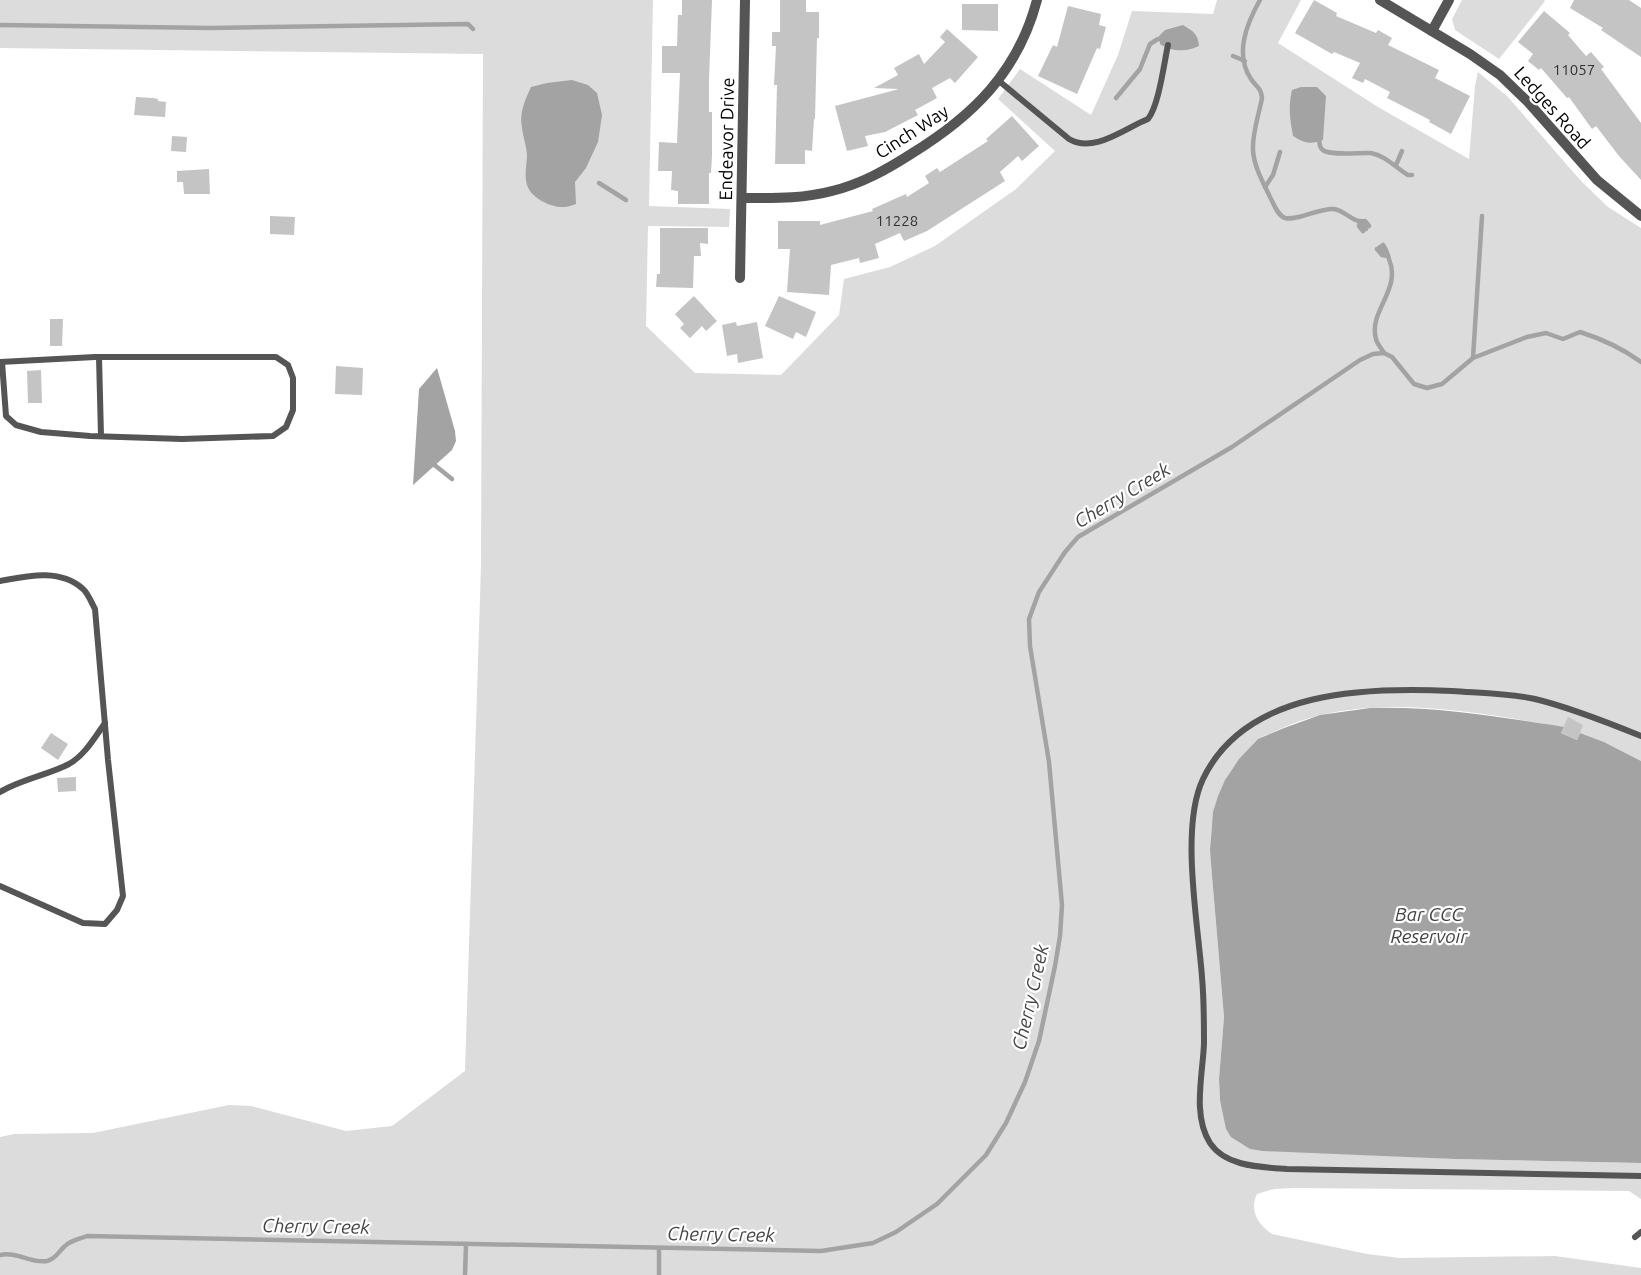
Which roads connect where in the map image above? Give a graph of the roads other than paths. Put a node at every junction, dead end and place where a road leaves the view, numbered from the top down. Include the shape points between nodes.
1 (746, 0) edge
2 (1037, 0) edge
3 (1380, 0) edge
4 (1450, 0) edge
5 (1432, 31) junction
6 (1168, 45) dead end
7 (999, 81) junction
8 (742, 198) junction
9 (1641, 216) edge
10 (740, 278) dead end
11 (100, 358) junction
12 (1, 362) edge
13 (102, 436) junction
14 (0, 581) edge
15 (104, 722) junction
16 (1641, 736) edge
17 (0, 792) edge
18 (0, 886) edge
19 (1641, 1176) edge
20 (1641, 1232) edge
21 (1635, 1237) dead end

1 - 8 street, Endeavor Drive
2 - 7 street, Cinch Way via 1020,46
3 - 5 street, Ledges Road
4 - 5 street
5 - 9 street, Ledges Road via 1500,75 1597,180
6 - 7 lane via 1148,119 1095,142 1079,143 1069,139
7 - 8 street, Cinch Way via 976,107 946,131 870,178 814,195
8 - 10 street, Endeavor Drive
11 - 12 lane
11 - 13 lane
11 - 13 lane via 276,357 288,365 293,378 290,418 286,427 273,436 182,439
12 - 13 lane via 6,416 16,424 41,432
14 - 15 lane via 48,575 69,579 84,590 95,609
15 - 17 lane via 85,751 70,764
15 - 18 lane via 123,896 117,910 104,924 83,923
16 - 19 lane via 1547,702 1496,693 1385,689 1321,697 1268,716 1228,745 1203,779 1196,800 1192,832 1204,1005 1201,1119 1216,1151 1247,1164 1287,1169
20 - 21 lane

